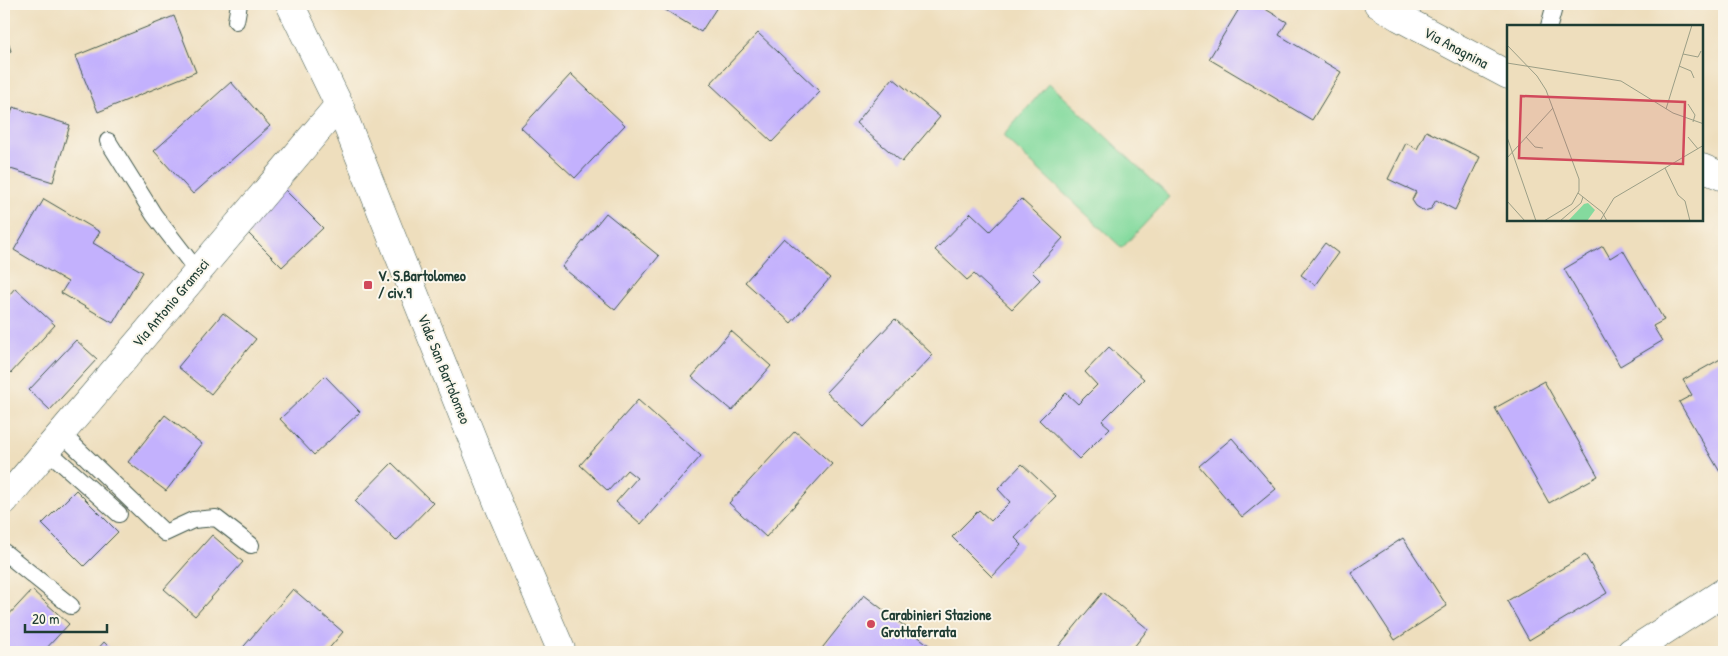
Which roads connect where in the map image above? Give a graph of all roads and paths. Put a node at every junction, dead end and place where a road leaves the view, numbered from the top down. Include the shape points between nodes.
1 (239, 4) edge
2 (290, 4) edge
3 (1378, 4) edge
4 (1555, 4) edge
5 (236, 21) dead end
6 (1550, 25) edge
7 (1507, 75) edge
8 (339, 105) junction
9 (108, 142) dead end
10 (1703, 168) edge
11 (1724, 176) edge
12 (198, 272) junction
13 (54, 442) junction
14 (4, 501) edge
15 (119, 514) dead end
16 (251, 545) dead end
17 (4, 552) edge
18 (1724, 592) edge
19 (71, 606) dead end
20 (562, 652) edge
21 (1631, 652) edge

1 - 5 lane
2 - 8 main road, Viale San Bartolomeo
3 - 7 main road, Via Anagnina
4 - 6 lane
8 - 12 main road, Via Antonio Gramsci
8 - 20 main road, Viale San Bartolomeo via 500,508
9 - 12 lane via 154,215
10 - 11 main road
12 - 13 main road, Via Antonio Gramsci
13 - 14 main road, Via Antonio Gramsci
13 - 15 lane
13 - 16 lane via 164,533 193,520 216,518
17 - 19 lane
18 - 21 main road

